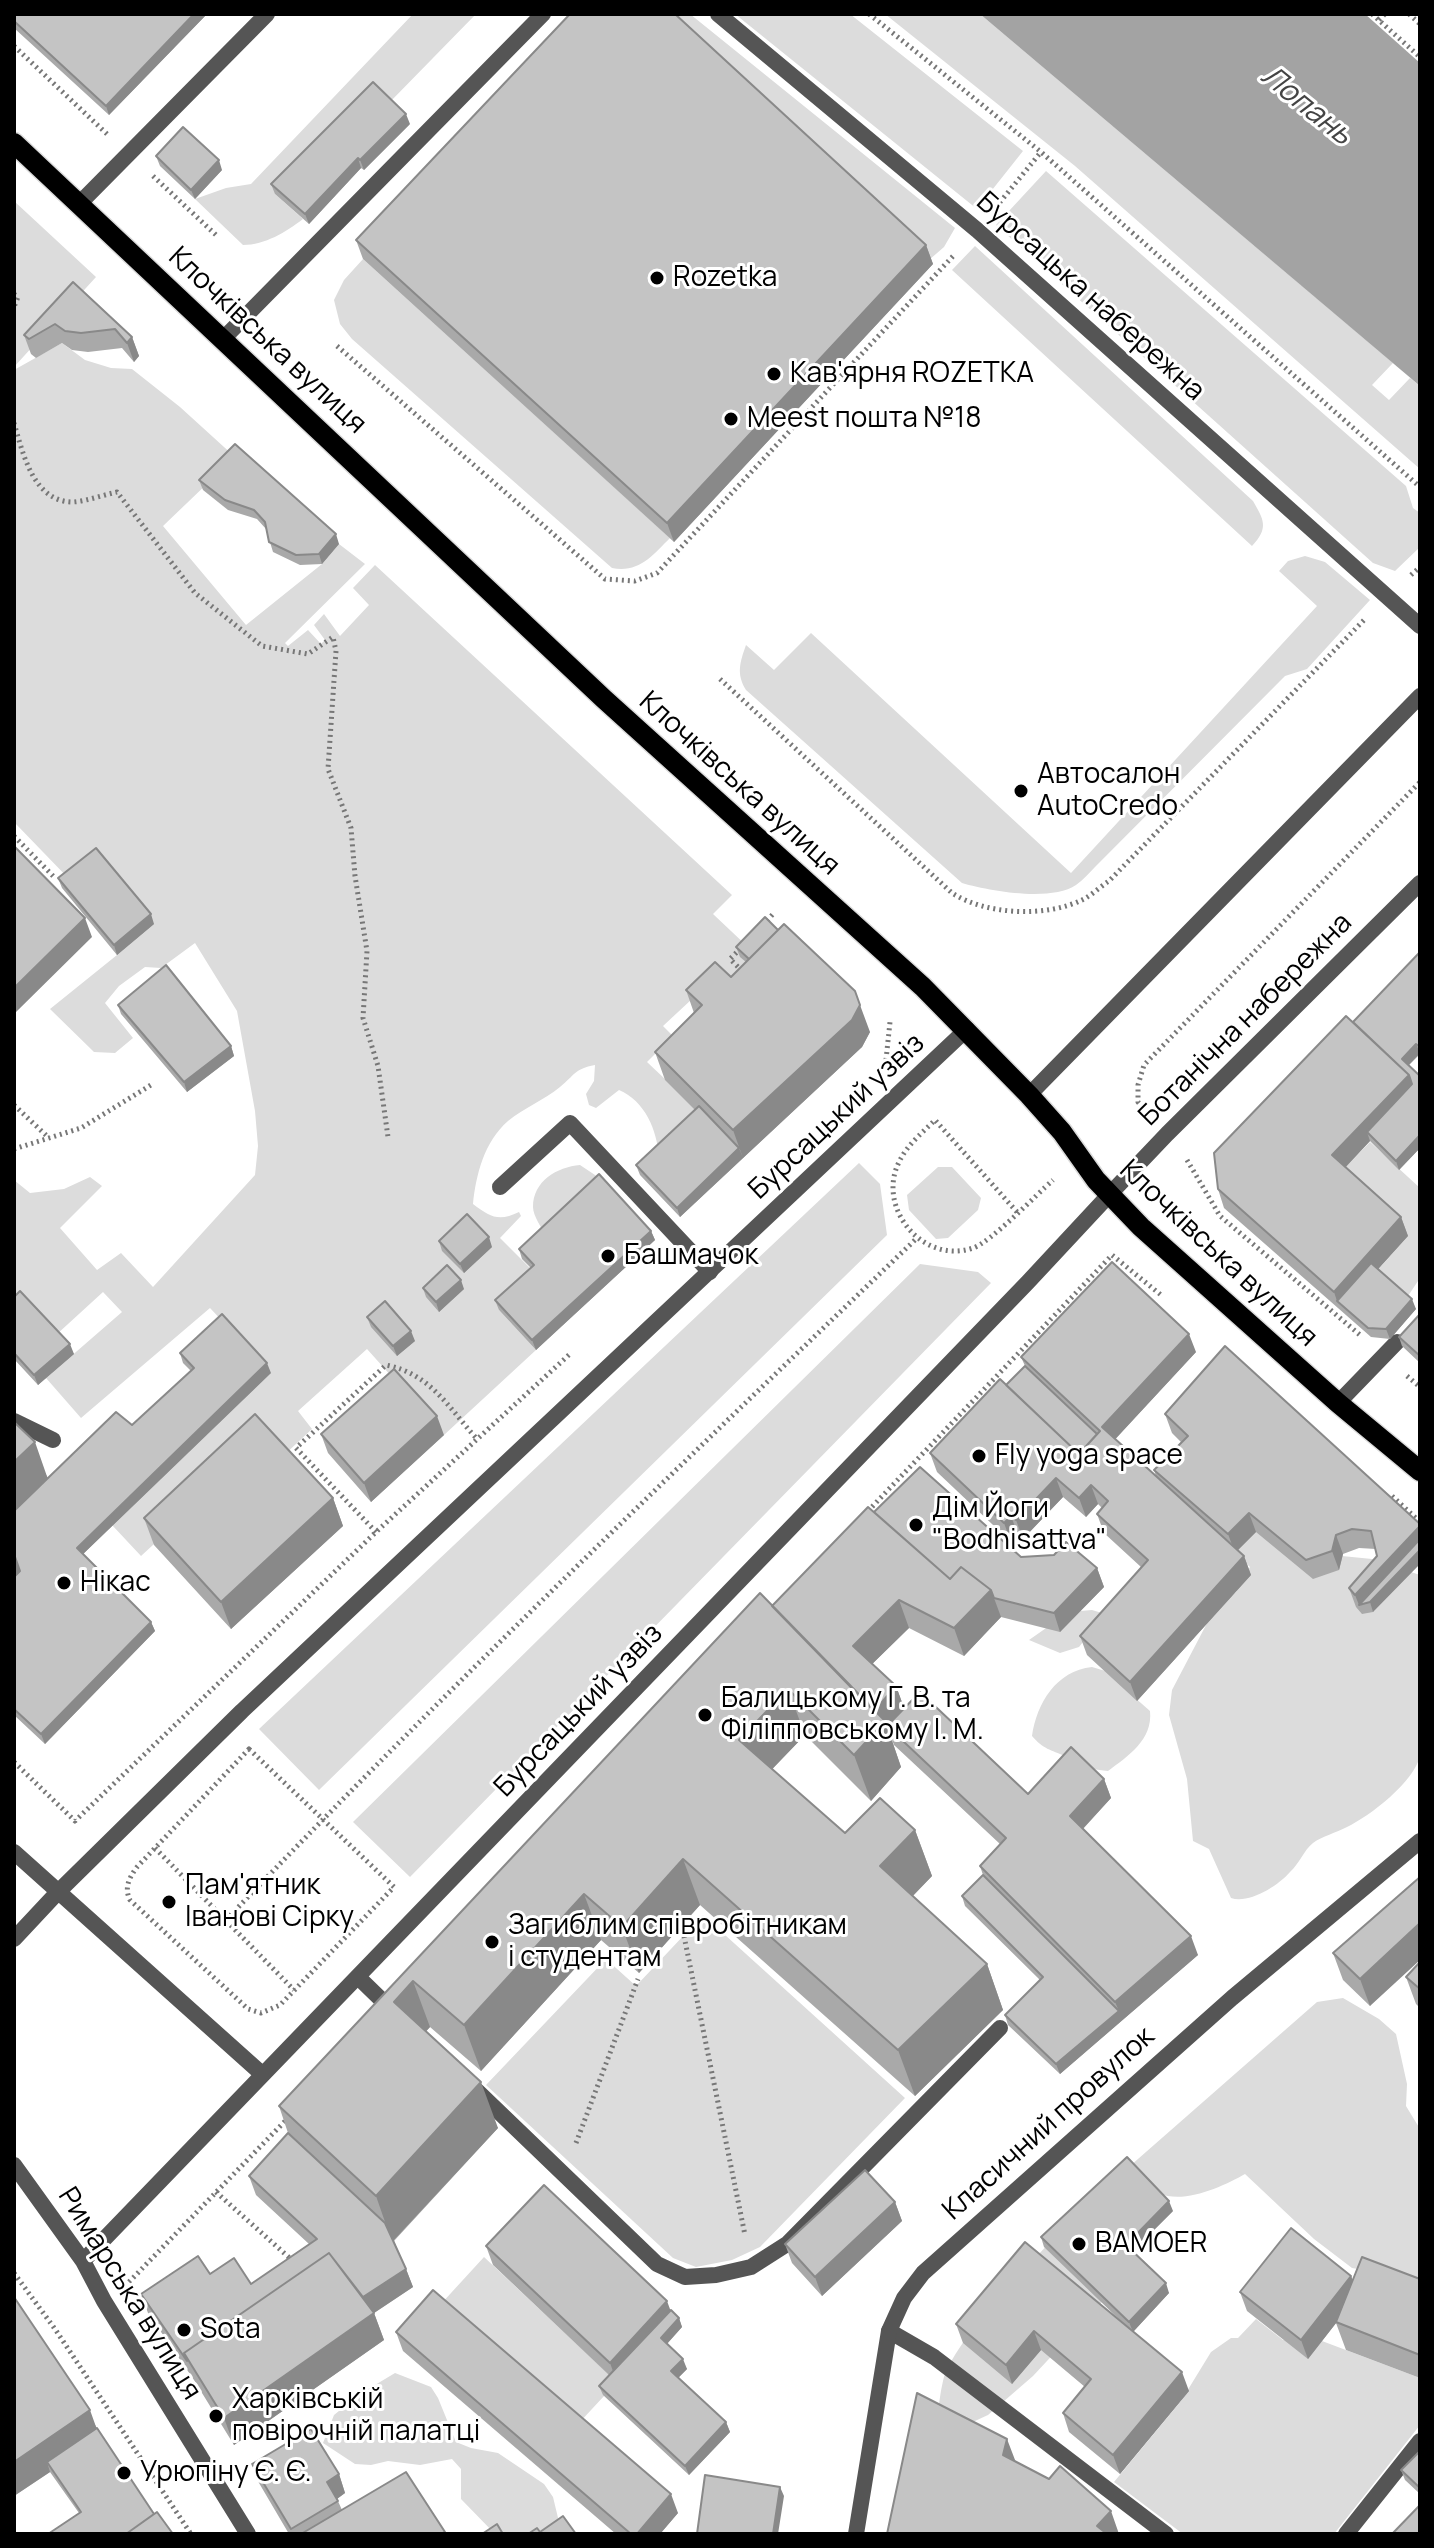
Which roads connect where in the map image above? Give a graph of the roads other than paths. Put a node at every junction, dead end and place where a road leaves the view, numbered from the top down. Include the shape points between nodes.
1 (267, 14) edge
2 (543, 14) edge
3 (718, 14) edge
4 (14, 143) edge
5 (79, 204) junction
6 (224, 338) junction
7 (1420, 626) edge
8 (1420, 696) edge
9 (1420, 883) edge
10 (967, 1029) junction
11 (1029, 1095) junction
12 (500, 1187) dead end
13 (1109, 1195) junction
14 (710, 1272) junction
15 (1397, 1342) edge
16 (1338, 1403) junction
17 (14, 1421) edge
18 (53, 1440) dead end
19 (1420, 1471) edge
20 (1420, 1841) edge
21 (14, 1852) edge
22 (57, 1893) junction
23 (14, 1939) edge
24 (359, 1978) junction
25 (411, 2028) edge
26 (1000, 2028) dead end
27 (262, 2074) junction
28 (464, 2078) edge
29 (14, 2165) edge
30 (83, 2261) junction
31 (889, 2331) junction
32 (1420, 2441) edge
33 (248, 2534) edge
34 (856, 2534) edge
35 (1166, 2534) edge
36 (1346, 2534) edge

1 - 5 street
2 - 6 street
3 - 7 street, Бурсацька набережна via 977,230
4 - 5 main road, Клочківська вулиця
5 - 6 main road, Клочківська вулиця
6 - 10 main road, Клочківська вулиця via 604,699
8 - 11 street
9 - 13 street, Ботанічна набережна
10 - 11 main road, Клочківська вулиця
10 - 14 street, Бурсацький узвіз
11 - 13 main road, Клочківська вулиця
12 - 14 street via 570,1123
13 - 16 main road, Клочківська вулиця
13 - 24 street, Бурсацький узвіз
14 - 22 street, Бурсацький узвіз via 242,1711
15 - 16 street
16 - 19 main road, Клочківська вулиця
17 - 18 street
20 - 31 street, Класичний провулок via 946,2250 904,2298
21 - 22 street
22 - 23 street, Бурсацький узвіз
22 - 27 street
24 - 25 street
24 - 27 street, Бурсацький узвіз
26 - 28 street via 787,2244 751,2267 685,2277 657,2264
27 - 30 street, Бурсацький узвіз
29 - 30 street, Римарська вулиця
30 - 33 street, Римарська вулиця
31 - 34 street, Класичний провулок
31 - 35 street via 934,2357
32 - 36 street

